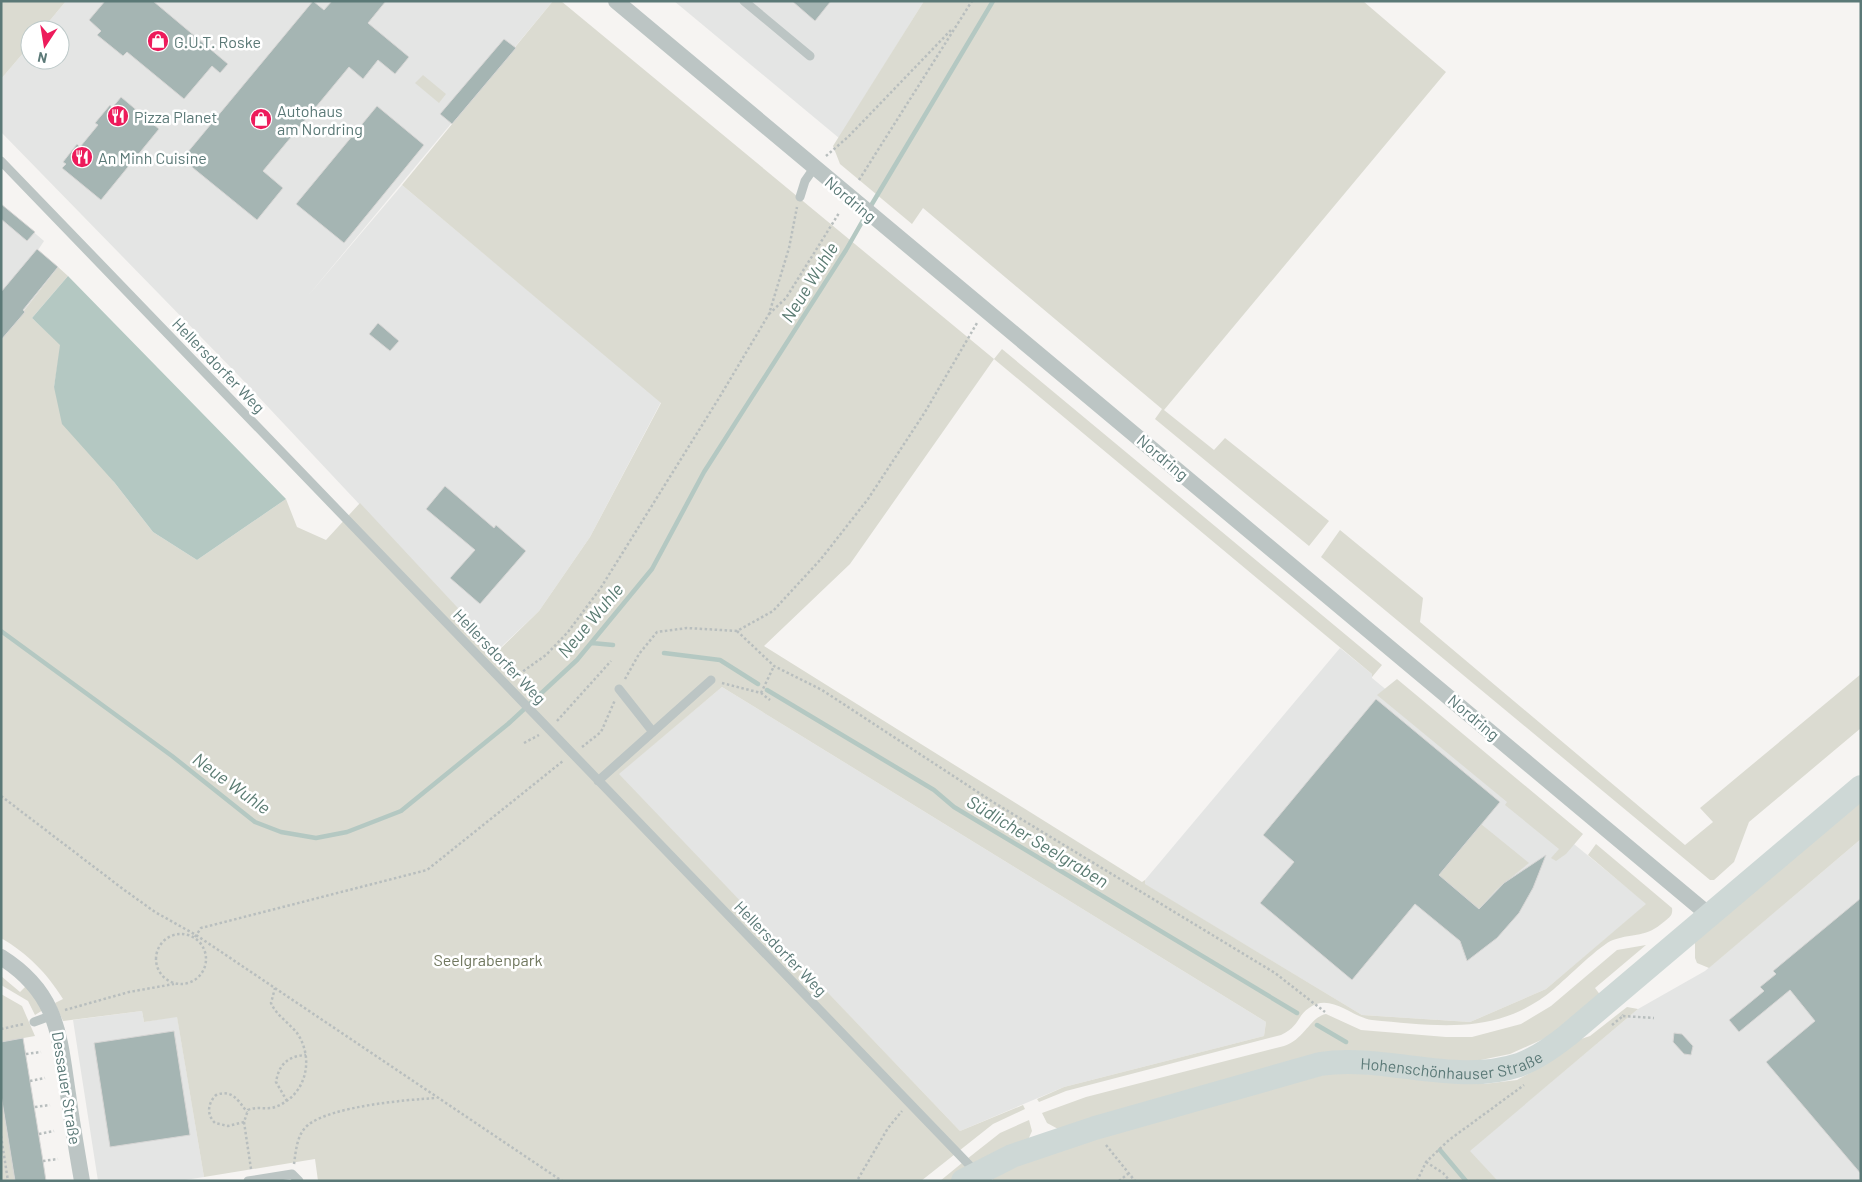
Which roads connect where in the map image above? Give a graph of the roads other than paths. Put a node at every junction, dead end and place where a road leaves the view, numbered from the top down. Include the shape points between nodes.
1 (616, 1) edge
2 (744, 1) edge
3 (810, 56) dead end
4 (1, 161) edge
5 (814, 168) junction
6 (800, 197) road end
7 (711, 680) road end
8 (619, 689) road end
9 (653, 732) junction
10 (598, 781) junction
11 (1861, 787) edge
12 (1709, 915) junction
13 (1, 957) edge
14 (53, 1015) junction
15 (34, 1022) road end
16 (975, 1178) edge
17 (250, 1180) edge
18 (82, 1181) edge
19 (299, 1181) edge

1 - 5 street, Nordring
2 - 3 lane
4 - 10 lane, Hellersdorfer Weg
5 - 6 lane
5 - 12 street, Nordring
7 - 9 lane
8 - 9 lane
9 - 10 lane
10 - 16 lane, Hellersdorfer Weg via 912,1106
11 - 12 street, Hohenschönhauser Straße
12 - 16 street, Hohenschönhauser Straße via 1553,1047 1518,1065 1466,1071 1348,1062 1320,1064 1095,1128 1012,1156
13 - 14 street, Dessauer Straße via 33,982
14 - 15 lane
14 - 18 street, Dessauer Straße via 58,1028
17 - 19 lane via 292,1174

